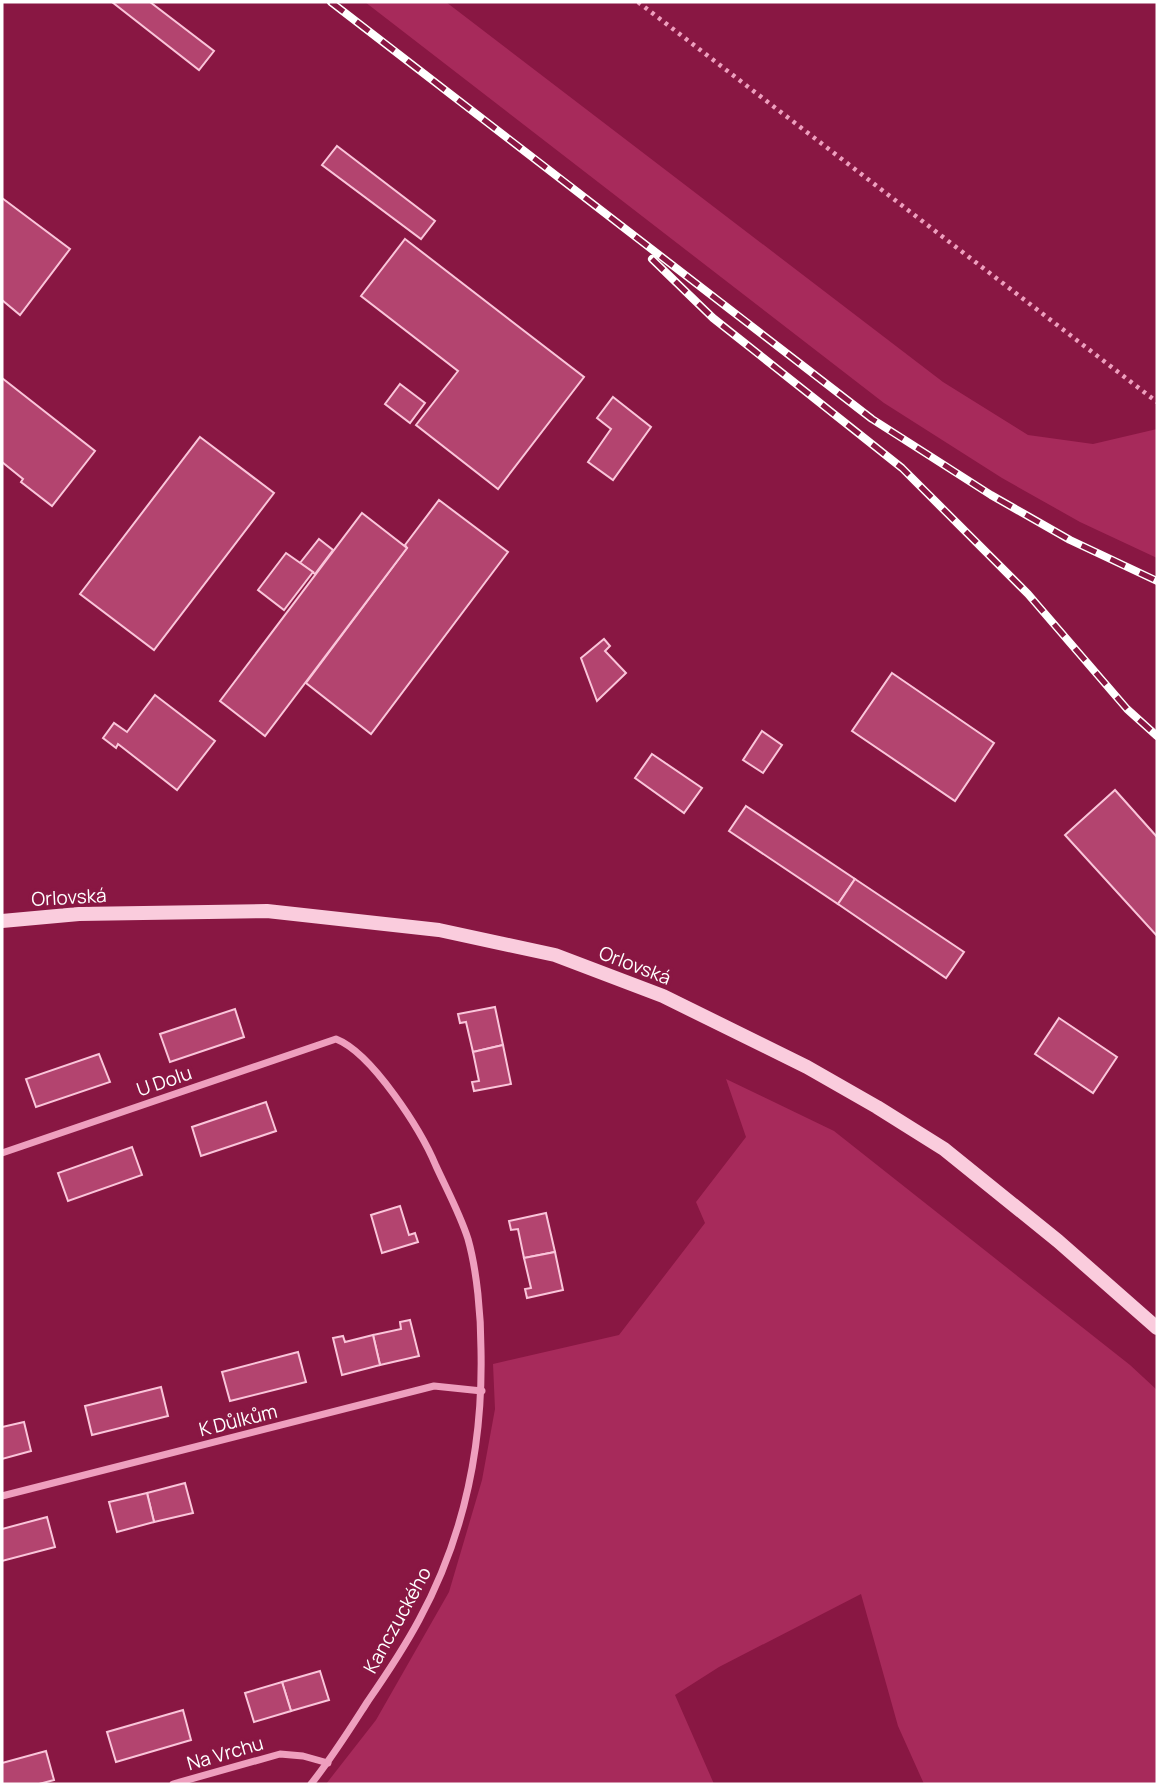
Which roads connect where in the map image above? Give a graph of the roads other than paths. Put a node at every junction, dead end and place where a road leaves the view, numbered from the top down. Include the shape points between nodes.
1 (2, 920) edge
2 (336, 1039) joint
3 (2, 1153) edge
4 (1157, 1328) edge
5 (482, 1391) junction
6 (2, 1496) edge
7 (328, 1763) junction
8 (173, 1784) edge
9 (311, 1784) edge

1 - 4 main road, Orlovská via 267,911 439,930 555,955 663,996 807,1067 888,1114 988,1183
2 - 3 street, U Dolu
2 - 5 street, Kanczuckého via 348,1044 374,1069 427,1144 468,1240 481,1317
5 - 6 street, K Důlkům via 434,1386
5 - 7 street, Kanczuckého via 471,1478 440,1577 413,1631
7 - 8 street, Na Vrchu via 281,1754
7 - 9 street, Kanczuckého

